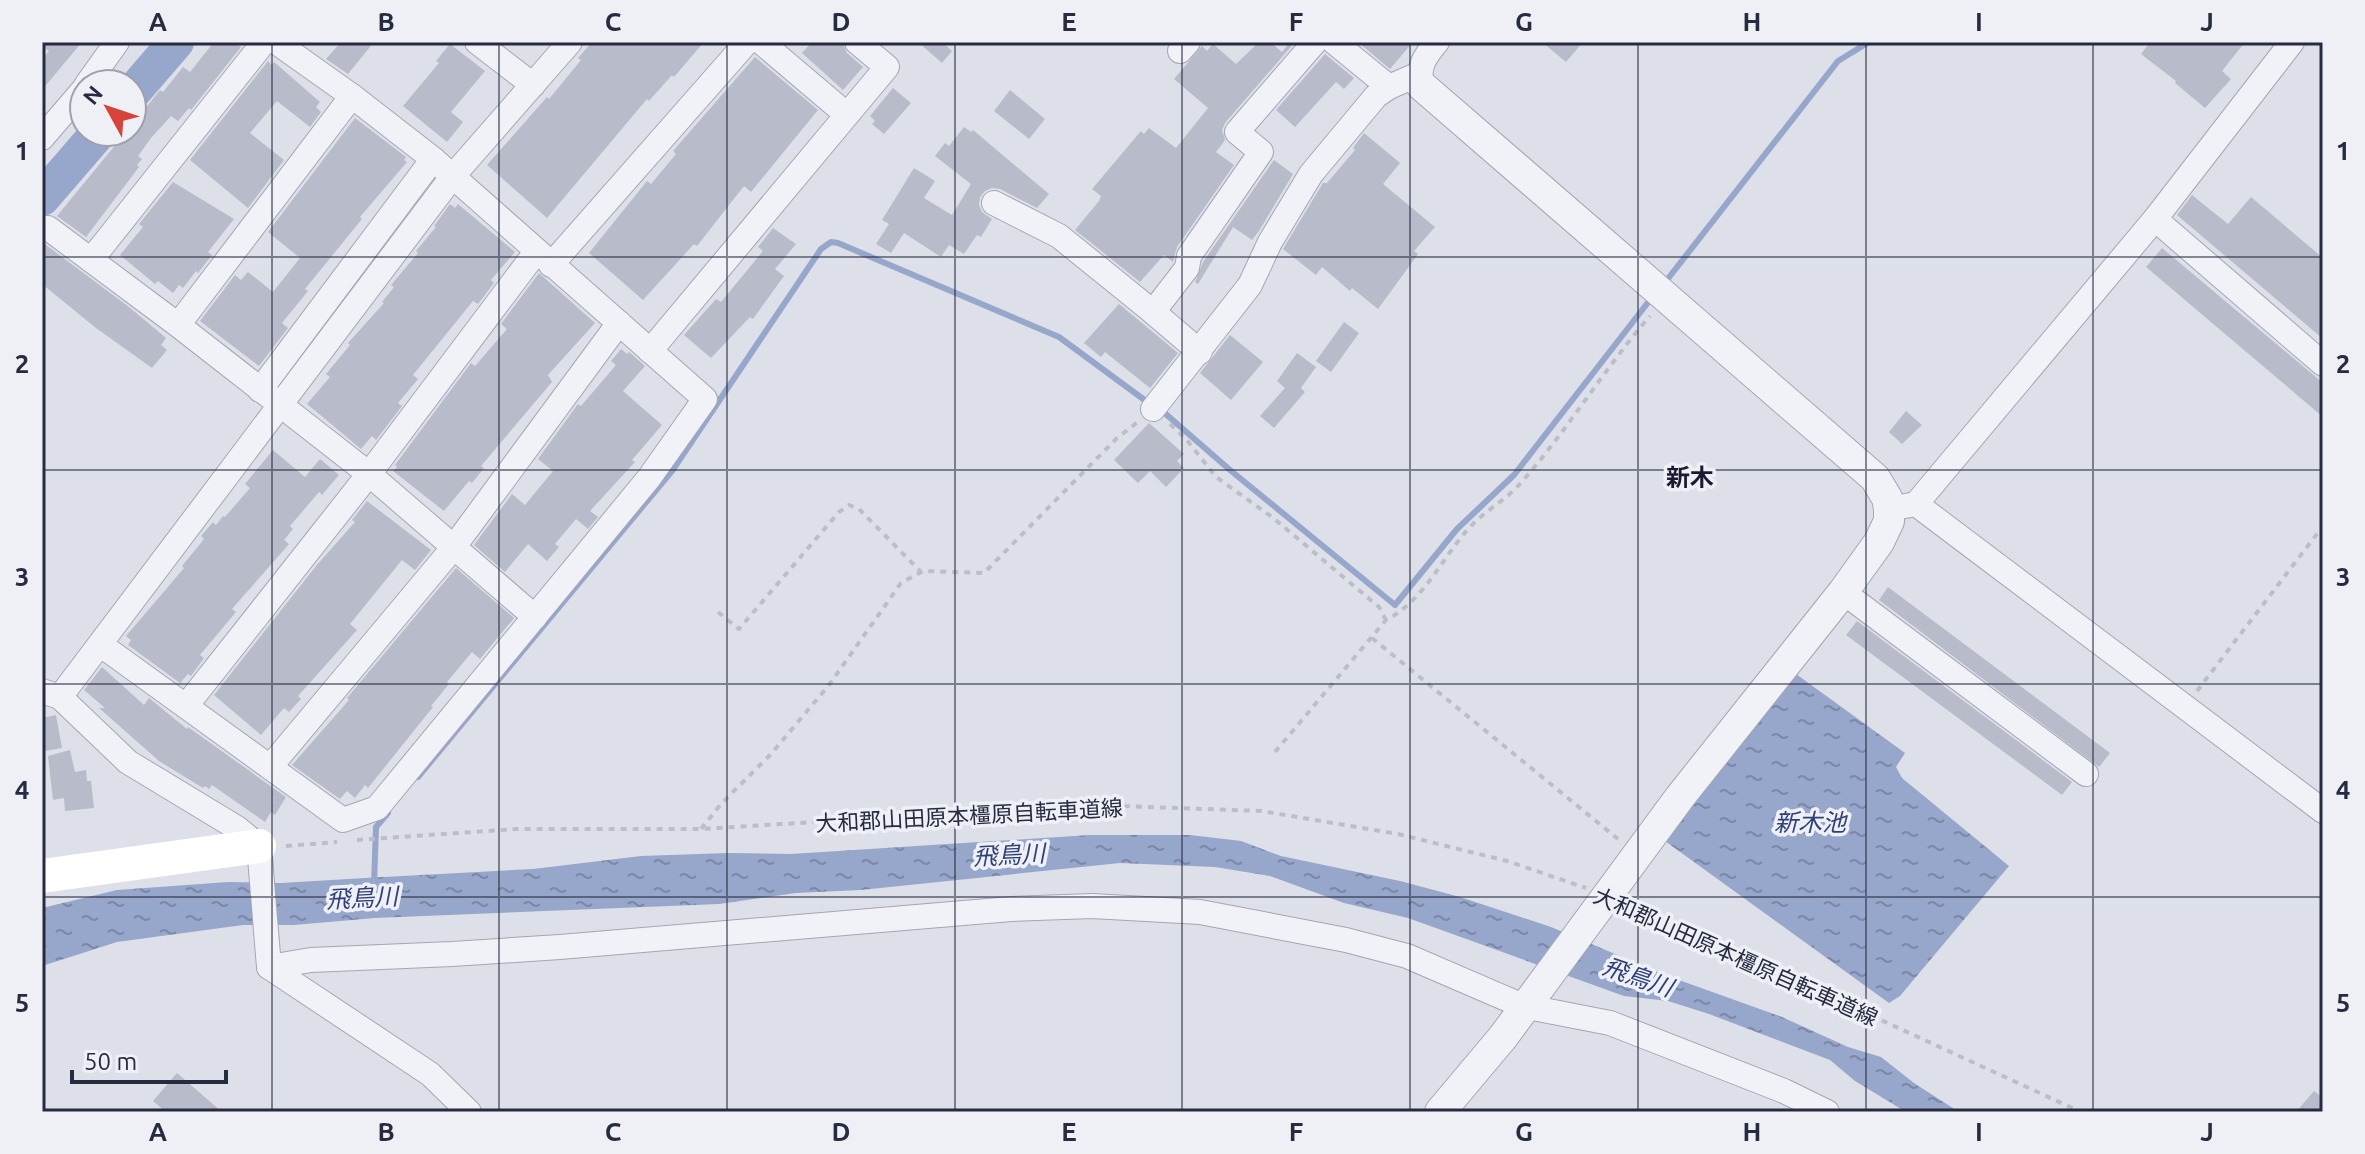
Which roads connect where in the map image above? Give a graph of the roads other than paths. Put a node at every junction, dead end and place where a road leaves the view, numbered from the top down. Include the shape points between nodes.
1 (117, 42) edge
2 (264, 42) edge
3 (276, 42) edge
4 (477, 42) edge
5 (570, 42) edge
6 (747, 42) edge
7 (761, 42) edge
8 (857, 42) edge
9 (1315, 42) edge
10 (1334, 42) edge
11 (1437, 42) edge
12 (2292, 42) edge
13 (99, 68) edge
14 (1420, 80) junction
15 (533, 85) junction
16 (1389, 87) junction
17 (352, 96) junction
18 (68, 107) edge
19 (846, 114) junction
20 (42, 138) edge
21 (433, 159) junction
22 (452, 177) junction
23 (994, 203) dead end
24 (2155, 219) junction
25 (48, 228) dead end
26 (544, 258) junction
27 (91, 260) junction
28 (1153, 312) junction
29 (619, 323) junction
30 (178, 325) junction
31 (650, 351) junction
32 (1200, 352) junction
33 (2323, 364) edge
34 (260, 390) junction
35 (280, 406) junction
36 (1153, 409) road end
37 (369, 474) junction
38 (1902, 506) junction
39 (453, 548) junction
40 (1843, 592) junction
41 (535, 617) junction
42 (101, 645) junction
43 (51, 694) edge
44 (186, 706) junction
45 (270, 767) junction
46 (2086, 774) dead end
47 (2323, 811) edge
48 (260, 850) junction
49 (42, 876) edge
50 (268, 962) junction
51 (1527, 1001) junction
52 (469, 1112) edge
53 (1440, 1112) edge
54 (1827, 1112) edge

1 - 13 street
2 - 27 street
3 - 17 street
4 - 15 street
5 - 15 street
6 - 26 street
7 - 19 street
8 - 19 street via 887,67
9 - 28 street via 1237,132 1261,152
10 - 16 street
11 - 14 street via 1424,58
12 - 24 street
14 - 16 street
14 - 38 street
15 - 22 street
16 - 32 street via 1311,174 1250,285
17 - 21 street
17 - 30 street
18 - 20 street
19 - 31 street
21 - 22 street
21 - 34 street
22 - 26 street
22 - 35 street
23 - 28 street via 1059,236
24 - 33 street
24 - 38 street
25 - 27 street
26 - 29 street
26 - 37 street
27 - 30 street
28 - 32 street
29 - 31 street
29 - 39 street
30 - 34 street
31 - 41 street via 705,399 649,478
32 - 36 street
34 - 35 street
35 - 37 street
35 - 42 street
37 - 39 street
37 - 44 street
38 - 40 street
38 - 47 street via 2186,705
39 - 41 street
39 - 45 street
40 - 46 street
40 - 51 street
41 - 45 street via 377,808 343,820
42 - 43 street
42 - 44 street
43 - 48 street via 128,762 237,828
44 - 45 street
48 - 49 main road
48 - 50 street
50 - 51 street via 452,954 1092,906 1200,912 1346,940 1407,956
50 - 52 street via 430,1074
51 - 53 street
51 - 54 street via 1610,1023

